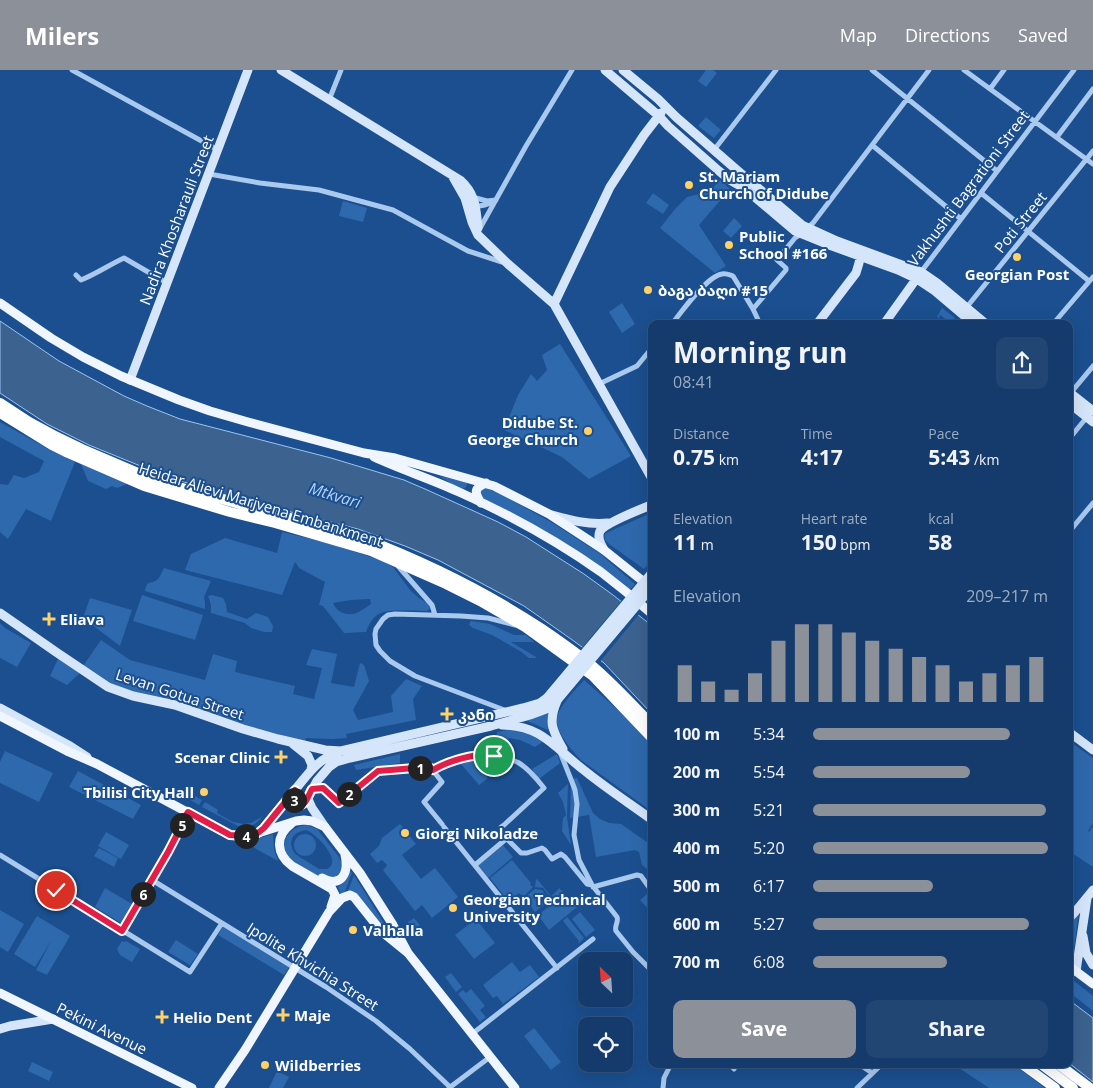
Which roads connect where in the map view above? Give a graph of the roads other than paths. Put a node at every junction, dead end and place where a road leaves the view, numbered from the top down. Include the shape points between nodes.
1 (72, 70) edge
2 (248, 70) edge
3 (281, 70) edge
4 (342, 70) edge
5 (572, 70) edge
6 (605, 70) edge
7 (623, 70) edge
8 (776, 70) edge
9 (872, 70) edge
10 (929, 70) edge
11 (964, 70) edge
12 (1004, 70) edge
13 (1074, 70) edge
14 (990, 89) junction
15 (1093, 89) edge
16 (908, 98) junction
17 (329, 100) junction
18 (666, 108) junction
19 (659, 116) junction
20 (1035, 122) junction
21 (1057, 137) junction
22 (872, 145) junction
23 (218, 150) junction
24 (714, 150) junction
25 (1093, 151) edge
26 (1087, 159) junction
27 (1093, 164) edge
28 (997, 171) junction
29 (209, 174) junction
30 (981, 193) junction
31 (469, 198) junction
32 (496, 200) junction
33 (472, 207) junction
34 (961, 219) junction
35 (808, 228) junction
36 (1028, 232) junction
37 (480, 234) junction
38 (801, 234) junction
39 (860, 257) junction
40 (508, 264) junction
41 (76, 276) dead end
42 (919, 276) junction
43 (1091, 279) edge
44 (167, 283) junction
45 (0, 304) edge
46 (554, 304) junction
47 (966, 308) junction
48 (753, 309) junction
49 (675, 320) edge
50 (758, 320) edge
51 (820, 320) edge
52 (887, 320) edge
53 (969, 320) edge
54 (981, 320) edge
55 (1056, 320) edge
56 (648, 353) edge
57 (1093, 366) edge
58 (130, 380) junction
59 (599, 384) junction
60 (1073, 391) edge
61 (1073, 400) edge
62 (0, 403) edge
63 (0, 412) edge
64 (1091, 417) edge
65 (1073, 435) edge
66 (364, 453) junction
67 (648, 472) edge
68 (464, 476) junction
69 (486, 483) junction
70 (458, 492) junction
71 (481, 502) junction
72 (1093, 503) edge
73 (648, 506) edge
74 (549, 514) junction
75 (610, 523) junction
76 (1073, 527) edge
77 (604, 550) junction
78 (390, 559) junction
79 (648, 578) edge
80 (648, 585) edge
81 (648, 591) edge
82 (648, 611) edge
83 (0, 613) edge
84 (435, 615) junction
85 (525, 627) junction
86 (553, 701) junction
87 (485, 703) junction
88 (0, 708) edge
89 (508, 712) junction
90 (497, 715) junction
91 (0, 716) edge
92 (518, 718) junction
93 (489, 721) junction
94 (648, 721) edge
95 (648, 735) edge
96 (1073, 735) edge
97 (291, 743) junction
98 (558, 744) junction
99 (301, 745) junction
100 (1093, 750) edge
101 (341, 751) junction
102 (320, 761) junction
103 (97, 764) junction
104 (311, 770) junction
105 (433, 770) junction
106 (320, 784) junction
107 (295, 790) junction
108 (308, 799) junction
109 (282, 806) junction
110 (188, 812) junction
111 (648, 817) edge
112 (293, 822) junction
113 (277, 827) junction
114 (325, 827) junction
115 (258, 833) junction
116 (506, 839) junction
117 (279, 843) junction
118 (344, 852) junction
119 (0, 855) edge
120 (475, 865) junction
121 (296, 869) junction
122 (152, 880) junction
123 (592, 886) junction
124 (648, 886) edge
125 (1093, 890) edge
126 (1087, 898) junction
127 (329, 912) junction
128 (1073, 914) edge
129 (222, 923) junction
130 (122, 931) junction
131 (593, 939) dead end
132 (408, 953) junction
133 (1082, 953) junction
134 (1093, 965) edge
135 (648, 967) edge
136 (295, 968) junction
137 (557, 968) junction
138 (1073, 968) edge
139 (1073, 969) edge
140 (1093, 984) edge
141 (0, 993) edge
142 (53, 1020) junction
143 (0, 1029) edge
144 (472, 1034) junction
145 (490, 1057) junction
146 (669, 1068) edge
147 (865, 1068) edge
148 (878, 1068) edge
149 (1028, 1068) edge
150 (1046, 1068) edge
151 (1063, 1068) edge
152 (872, 1073) junction
153 (192, 1088) edge
154 (219, 1088) edge
155 (449, 1088) edge
156 (515, 1088) edge
157 (662, 1088) edge
158 (858, 1088) edge
159 (1055, 1088) edge
160 (1073, 1088) edge
161 (1090, 1088) edge

1 - 23 street
2 - 23 main road, Nadira Khosharauli Street
3 - 17 main road
4 - 17 street
5 - 32 street
6 - 19 main road
7 - 18 main road
8 - 24 street
9 - 16 street
10 - 16 street
11 - 14 street
12 - 14 street
13 - 20 street, Vakhushti Bagrationi Street
14 - 20 street
15 - 21 street
16 - 22 street
16 - 28 street
17 - 31 main road via 453,176
18 - 19 main road
18 - 24 main road
19 - 38 main road via 730,180
19 - 46 main road via 610,187
20 - 21 street
20 - 28 street, Vakhushti Bagrationi Street
21 - 26 street
22 - 34 street
22 - 35 street
23 - 29 main road, Nadira Khosharauli Street
24 - 35 main road
25 - 26 street, Poti Street
26 - 27 street
26 - 36 street, Poti Street
28 - 30 street, Vakhushti Bagrationi Street
29 - 40 street via 319,190 394,210 468,250
29 - 44 main road, Nadira Khosharauli Street
30 - 34 street, Vakhushti Bagrationi Street
30 - 36 street
31 - 32 street
31 - 33 main road
32 - 33 street
32 - 37 street
33 - 37 main road
34 - 42 street, Vakhushti Bagrationi Street
35 - 38 street
35 - 42 main road via 915,269
36 - 43 street
36 - 47 street, Poti Street
37 - 40 main road
38 - 39 main road
38 - 48 street via 777,260 786,270
39 - 42 main road
39 - 51 main road via 856,274
40 - 46 main road
41 - 44 street via 81,280 95,275 124,258
42 - 47 main road via 937,283
42 - 52 main road, Vakhushti Bagrationi Street
42 - 53 main road
43 - 55 street
44 - 58 main road, Nadira Khosharauli Street
45 - 58 main road via 51,338
46 - 59 main road
47 - 54 main road
48 - 49 street via 733,276 722,274 712,278
48 - 50 street
56 - 59 street via 631,370
57 - 60 street
58 - 66 main road via 210,411
59 - 67 main road
61 - 64 main road
62 - 94 highway, Heidar Alievi Marjvena Embankment via 53,435 150,478 362,538 448,575 513,610 563,644 597,670
63 - 78 highway, Heidar Alievi Marjvena Embankment via 68,453 144,486
64 - 65 street
66 - 68 main road
66 - 70 main road
68 - 69 main road
68 - 70 main road via 470,487
69 - 71 main road via 476,492
69 - 74 main road
70 - 71 main road
71 - 82 main road via 574,554
72 - 76 street
73 - 75 main road
74 - 75 main road via 586,523
74 - 77 main road
75 - 77 main road via 599,534
77 - 80 main road
78 - 84 street via 432,605
78 - 85 highway, Heidar Alievi Marjvena Embankment via 446,584
79 - 86 main road, bridge
81 - 86 main road, bridge
83 - 97 main road, Levan Gotua Street via 108,687
84 - 85 street via 488,618
84 - 87 street via 388,616 376,629 376,645 390,661 415,676
85 - 95 highway, Heidar Alievi Marjvena Embankment via 593,676
86 - 89 main road
86 - 92 main road via 546,709
86 - 98 main road via 551,724
87 - 89 street
87 - 93 street via 490,710
88 - 103 main road
89 - 90 main road
90 - 92 main road
90 - 93 main road
91 - 103 main road
92 - 93 main road
92 - 98 main road via 547,732
93 - 98 main road via 530,730
93 - 101 main road
93 - 106 main road via 340,761 329,766
96 - 100 main road
97 - 99 main road, Levan Gotua Street
97 - 104 main road via 308,756 312,762
98 - 111 main road via 584,771
98 - 123 street via 575,790 577,853
99 - 101 main road, Levan Gotua Street
99 - 102 main road
101 - 102 main road
102 - 104 main road
102 - 106 main road
103 - 110 main road
104 - 107 main road
105 - 106 street via 427,767 378,771 339,803
105 - 116 street via 483,754 523,766 544,788 501,827
105 - 120 street via 442,782 424,802
106 - 108 main road via 312,789
107 - 108 main road via 296,806
107 - 109 main road
108 - 114 main road
109 - 113 main road
109 - 115 main road
110 - 115 main road via 230,835
110 - 122 street
112 - 113 main road
112 - 114 main road via 309,820
112 - 117 main road via 283,832
113 - 115 main road
113 - 117 main road
114 - 118 main road
116 - 120 street
116 - 123 street via 521,853 542,848 552,859 561,854
117 - 121 main road via 284,859
118 - 121 main road via 346,869 338,880 330,882 306,869
118 - 132 main road
119 - 130 street
120 - 137 street
121 - 127 main road via 333,891 335,898
122 - 129 street, Ipolite Khvichia Street
122 - 130 street
123 - 124 street via 636,875 641,876
123 - 135 street via 617,917 615,929
125 - 126 main road
126 - 128 main road
126 - 133 main road
127 - 132 main road via 342,898 352,896 381,931
127 - 136 main road
129 - 130 street via 190,972
129 - 136 street, Ipolite Khvichia Street
131 - 137 street
132 - 144 main road
133 - 134 main road
133 - 138 main road via 1082,964
136 - 154 main road
136 - 155 street, Ipolite Khvichia Street via 376,1021
137 - 144 street
139 - 140 main road
141 - 142 main road, Pekini Avenue
142 - 143 main road
142 - 153 main road, Pekini Avenue
144 - 145 main road
145 - 155 street
145 - 156 main road
146 - 157 street
147 - 152 street
148 - 152 street
149 - 159 highway
150 - 160 highway
151 - 161 highway
152 - 158 street

